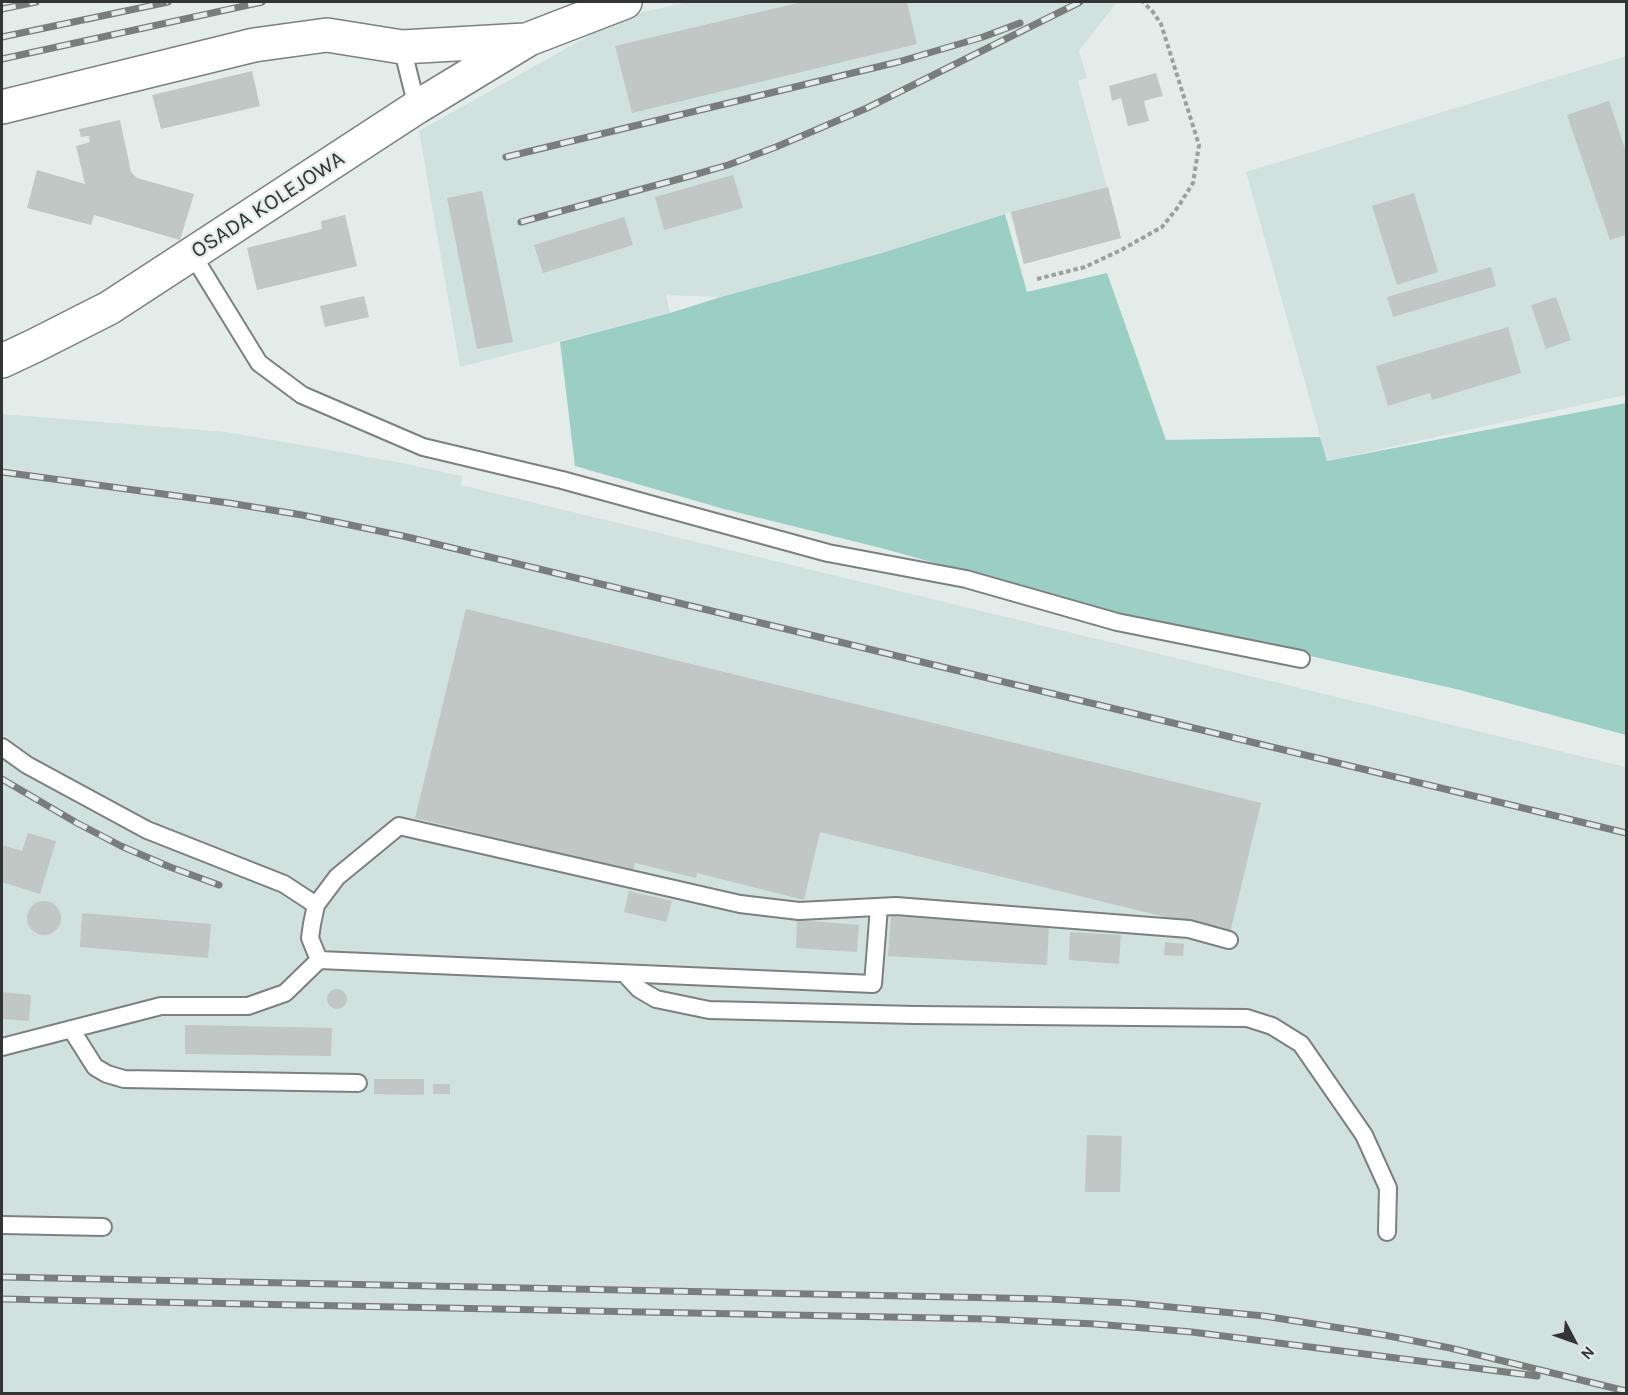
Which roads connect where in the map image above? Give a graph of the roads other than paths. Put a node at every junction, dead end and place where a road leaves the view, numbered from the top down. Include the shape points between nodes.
1 (625, 2) edge
2 (529, 39) junction
3 (402, 47) junction
4 (2, 106) edge
5 (417, 107) junction
6 (192, 254) junction
7 (2, 361) edge
8 (1301, 659) dead end
9 (2, 747) edge
10 (316, 905) junction
11 (879, 907) junction
12 (1229, 940) dead end
13 (319, 960) junction
14 (625, 974) junction
15 (71, 1029) junction
16 (2, 1047) edge
17 (358, 1083) dead end
18 (2, 1225) edge
19 (103, 1227) dead end
20 (1387, 1232) dead end

1 - 2 street, OSADA KOLEJOWA
2 - 3 street, OSADA KOLEJOWA
2 - 5 street, OSADA KOLEJOWA
3 - 4 street, OSADA KOLEJOWA via 327,35 254,45
3 - 5 lane
5 - 6 street, OSADA KOLEJOWA
6 - 7 street, OSADA KOLEJOWA via 109,308
6 - 8 lane via 259,363 302,395 423,447 562,480 828,553 966,579 1117,622
9 - 10 lane via 27,765 147,830 284,884
10 - 11 lane via 337,877 399,826 740,904 799,910
10 - 13 lane via 310,938
11 - 12 lane via 1189,929
11 - 14 lane via 873,984
13 - 14 lane
13 - 15 lane via 285,993 248,1006 161,1006
14 - 20 lane via 656,999 709,1010 1246,1018 1272,1026 1301,1044 1364,1134 1388,1188
15 - 16 lane
15 - 17 lane via 94,1067 124,1079
18 - 19 lane

